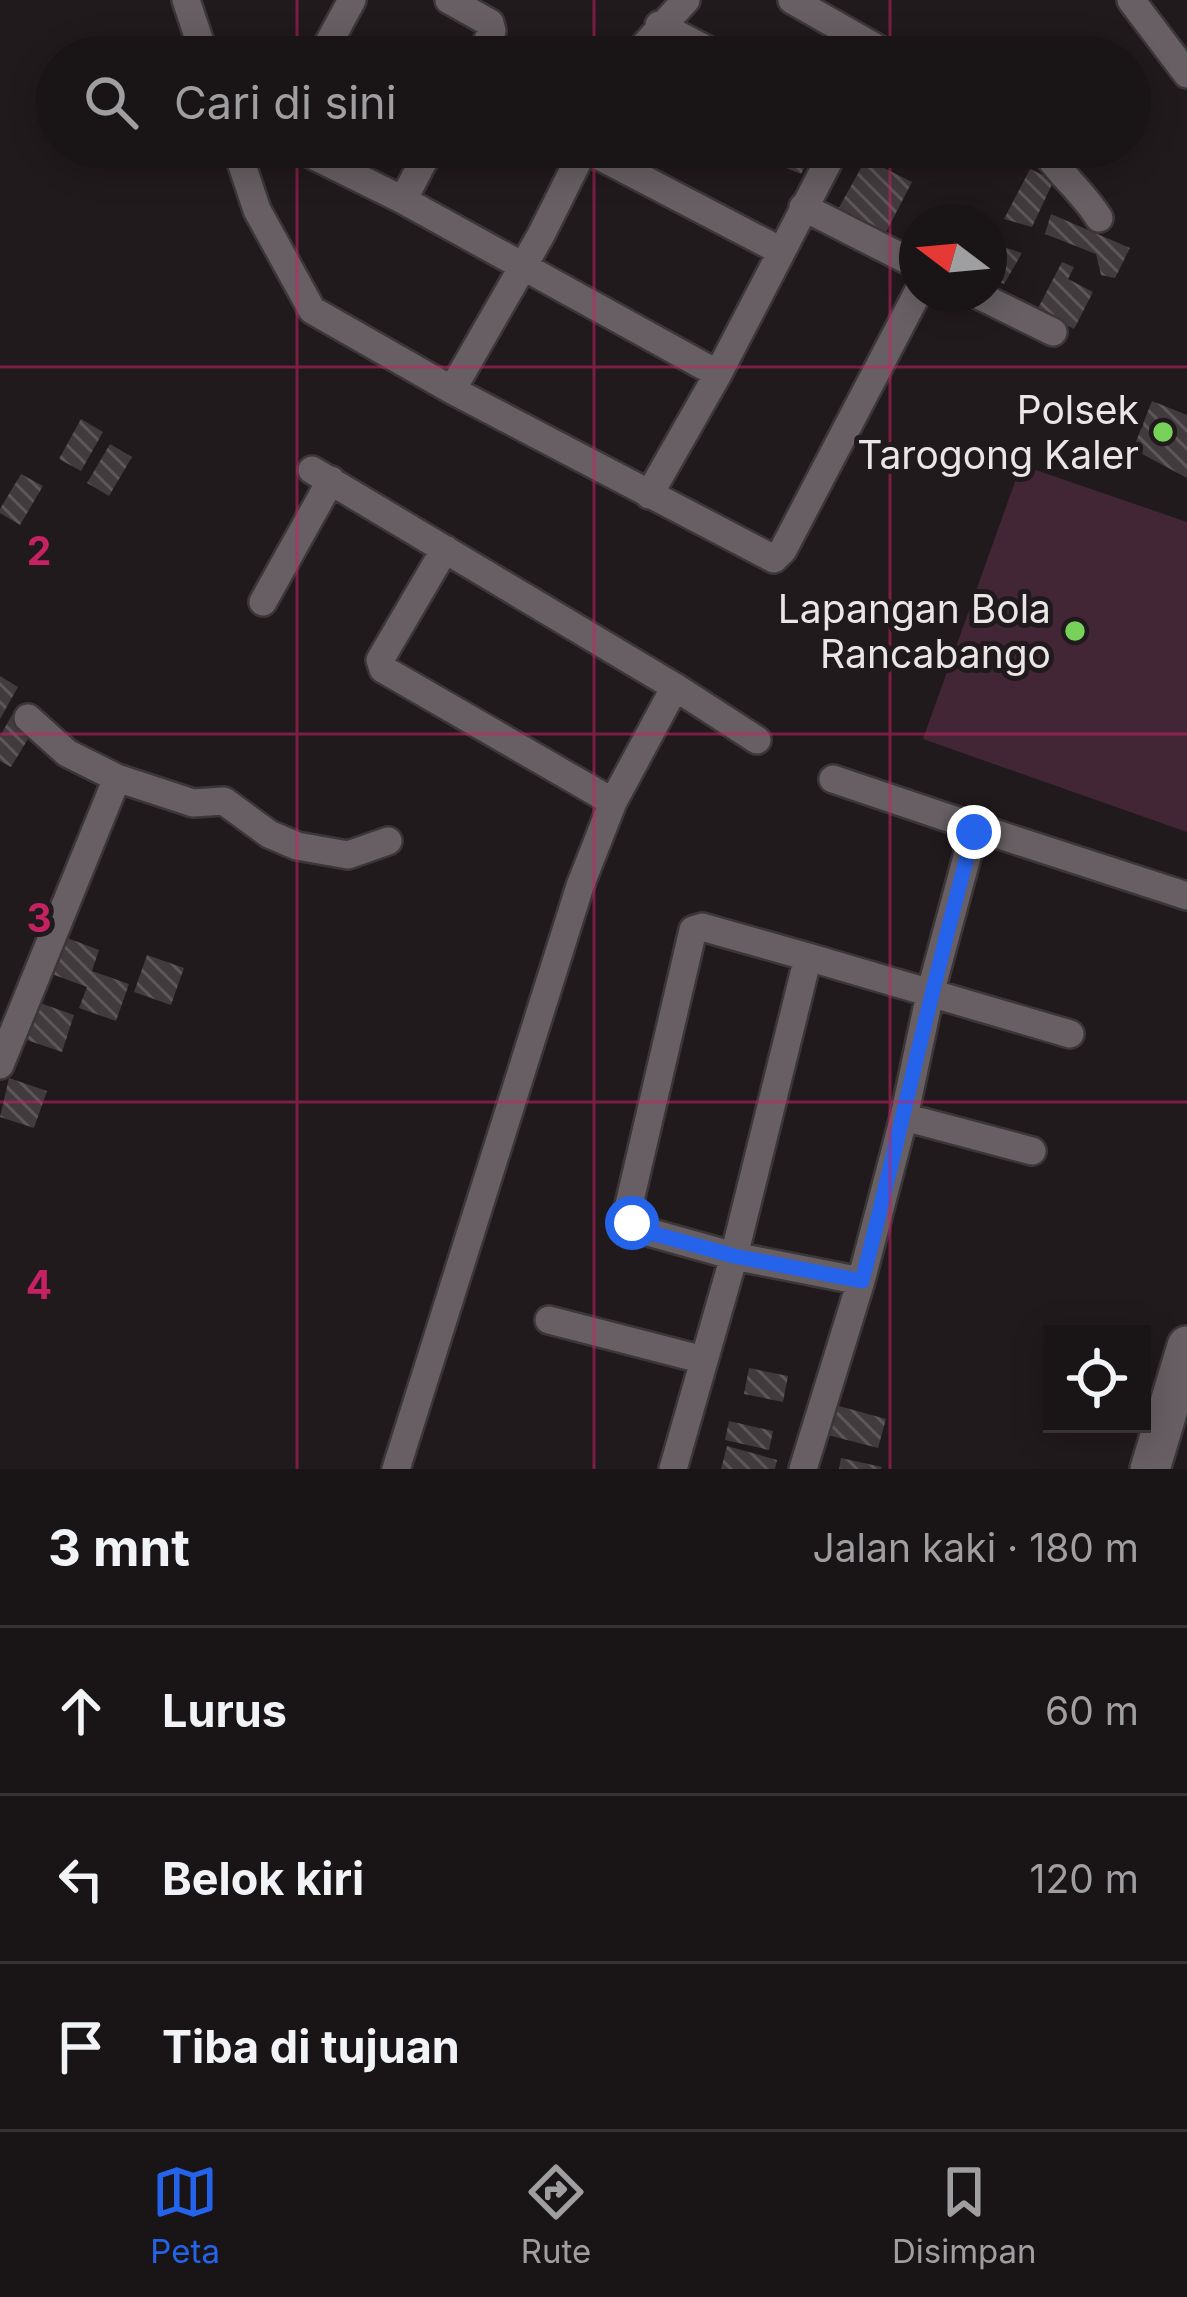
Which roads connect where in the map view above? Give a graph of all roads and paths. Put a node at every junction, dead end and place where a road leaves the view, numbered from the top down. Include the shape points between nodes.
1 (186, 0) edge
2 (352, 0) edge
3 (449, 0) edge
4 (686, 0) edge
5 (792, 0) edge
6 (1129, 1) edge
7 (659, 25) junction
8 (198, 36) edge
9 (332, 36) edge
10 (490, 36) edge
11 (650, 36) edge
12 (680, 36) edge
13 (854, 36) edge
14 (1187, 74) edge
15 (243, 168) edge
16 (338, 168) edge
17 (420, 168) edge
18 (574, 168) edge
19 (623, 168) edge
20 (824, 168) edge
21 (1055, 168) edge
22 (403, 200) junction
23 (803, 207) junction
24 (1099, 218) dead end
25 (779, 250) junction
26 (899, 256) edge
27 (522, 268) junction
28 (1007, 309) edge
29 (908, 312) edge
30 (1053, 332) dead end
31 (718, 374) junction
32 (452, 390) junction
33 (649, 495) junction
34 (445, 549) junction
35 (263, 602) dead end
36 (674, 687) junction
37 (28, 718) dead end
38 (757, 740) dead end
39 (117, 778) junction
40 (833, 779) dead end
41 (613, 802) junction
42 (975, 826) junction
43 (388, 841) dead end
44 (1187, 896) edge
45 (808, 958) junction
46 (930, 994) junction
47 (1070, 1034) dead end
48 (4, 1046) edge
49 (904, 1117) junction
50 (1032, 1151) dead end
51 (734, 1256) junction
52 (862, 1281) junction
53 (549, 1320) dead end
54 (1187, 1346) edge
55 (704, 1360) junction
56 (396, 1469) edge
57 (674, 1469) edge
58 (803, 1469) edge
59 (1150, 1469) edge

1 - 8 street
2 - 9 street
3 - 10 street via 490,22
4 - 7 street
5 - 13 street
6 - 14 street
7 - 11 street
7 - 12 street
15 - 32 street via 312,310
16 - 22 street
17 - 22 street
18 - 27 street
19 - 25 street
20 - 23 street
21 - 24 street
22 - 27 street
23 - 25 street
23 - 26 street
25 - 31 street
27 - 31 street
27 - 32 street
28 - 30 street
29 - 33 street via 779,556 769,558
31 - 33 street
32 - 33 street
34 - 35 street via 321,475
34 - 36 street
34 - 41 street via 382,669
36 - 38 street
36 - 41 street
37 - 39 street via 67,753
39 - 43 street via 193,802 224,801 297,846 348,855
39 - 48 street
40 - 42 street
41 - 56 street
42 - 44 street
42 - 46 street
45 - 46 street
45 - 51 street
45 - 51 street via 696,927 686,952 628,1209 641,1230
46 - 47 street
46 - 49 street
49 - 50 street
49 - 52 street
51 - 52 street
51 - 55 street
52 - 58 street
53 - 55 street
54 - 59 street
55 - 57 street

